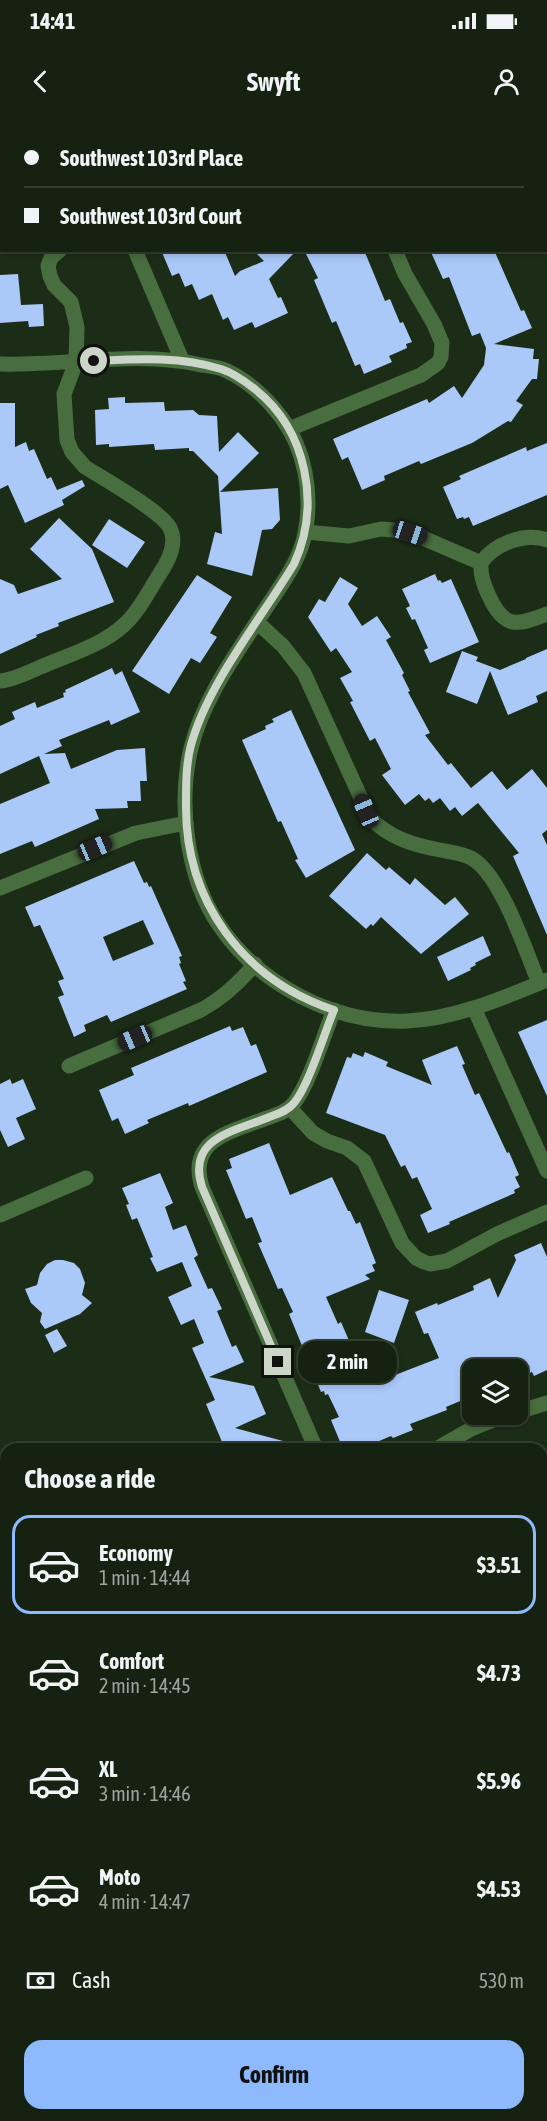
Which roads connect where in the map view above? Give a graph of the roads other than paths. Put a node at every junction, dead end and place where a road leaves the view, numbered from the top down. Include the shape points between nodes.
1 (58, 252) edge
2 (136, 252) edge
3 (396, 252) edge
4 (182, 360) junction
5 (76, 362) junction
6 (0, 364) edge
7 (289, 429) junction
8 (306, 532) junction
9 (547, 540) edge
10 (480, 563) junction
11 (547, 614) edge
12 (256, 622) junction
13 (0, 681) edge
14 (186, 823) junction
15 (0, 888) edge
16 (255, 964) junction
17 (543, 981) edge
18 (474, 1008) junction
19 (334, 1010) junction
20 (69, 1066) dead end
21 (290, 1108) junction
22 (547, 1171) edge
23 (86, 1178) dead end
24 (547, 1212) edge
25 (0, 1215) edge
26 (547, 1403) edge
27 (528, 1409) edge
28 (481, 1425) edge
29 (313, 1443) edge
30 (446, 1443) edge

1 - 5 street via 48,266 54,285 74,309
2 - 4 street
3 - 7 street via 439,333 442,350 438,363 421,375
4 - 5 street
4 - 7 street via 223,369 245,381 264,396
5 - 6 street
5 - 13 street via 64,394 67,440 72,453 85,467 159,515 171,530 174,543 166,565 123,626 88,647
7 - 8 street via 305,474
8 - 10 street via 349,536 394,530
8 - 12 street via 294,564
9 - 10 street via 526,537 494,549
10 - 11 street via 485,586 499,615 522,622
12 - 14 street via 220,680 198,726 188,765
12 - 17 street via 288,651 304,673 370,818 398,839 463,855 479,864 507,907
14 - 15 street via 136,833
14 - 16 street via 188,845 207,904 219,926
16 - 19 street via 288,990
16 - 20 street via 217,1002
17 - 18 street
18 - 19 street via 404,1021
18 - 22 street
19 - 21 street via 304,1088
21 - 24 street via 313,1133 347,1148 364,1161 402,1243 424,1262 447,1261
21 - 29 street via 218,1138 201,1154 198,1170
23 - 25 street
26 - 27 street
28 - 30 street

